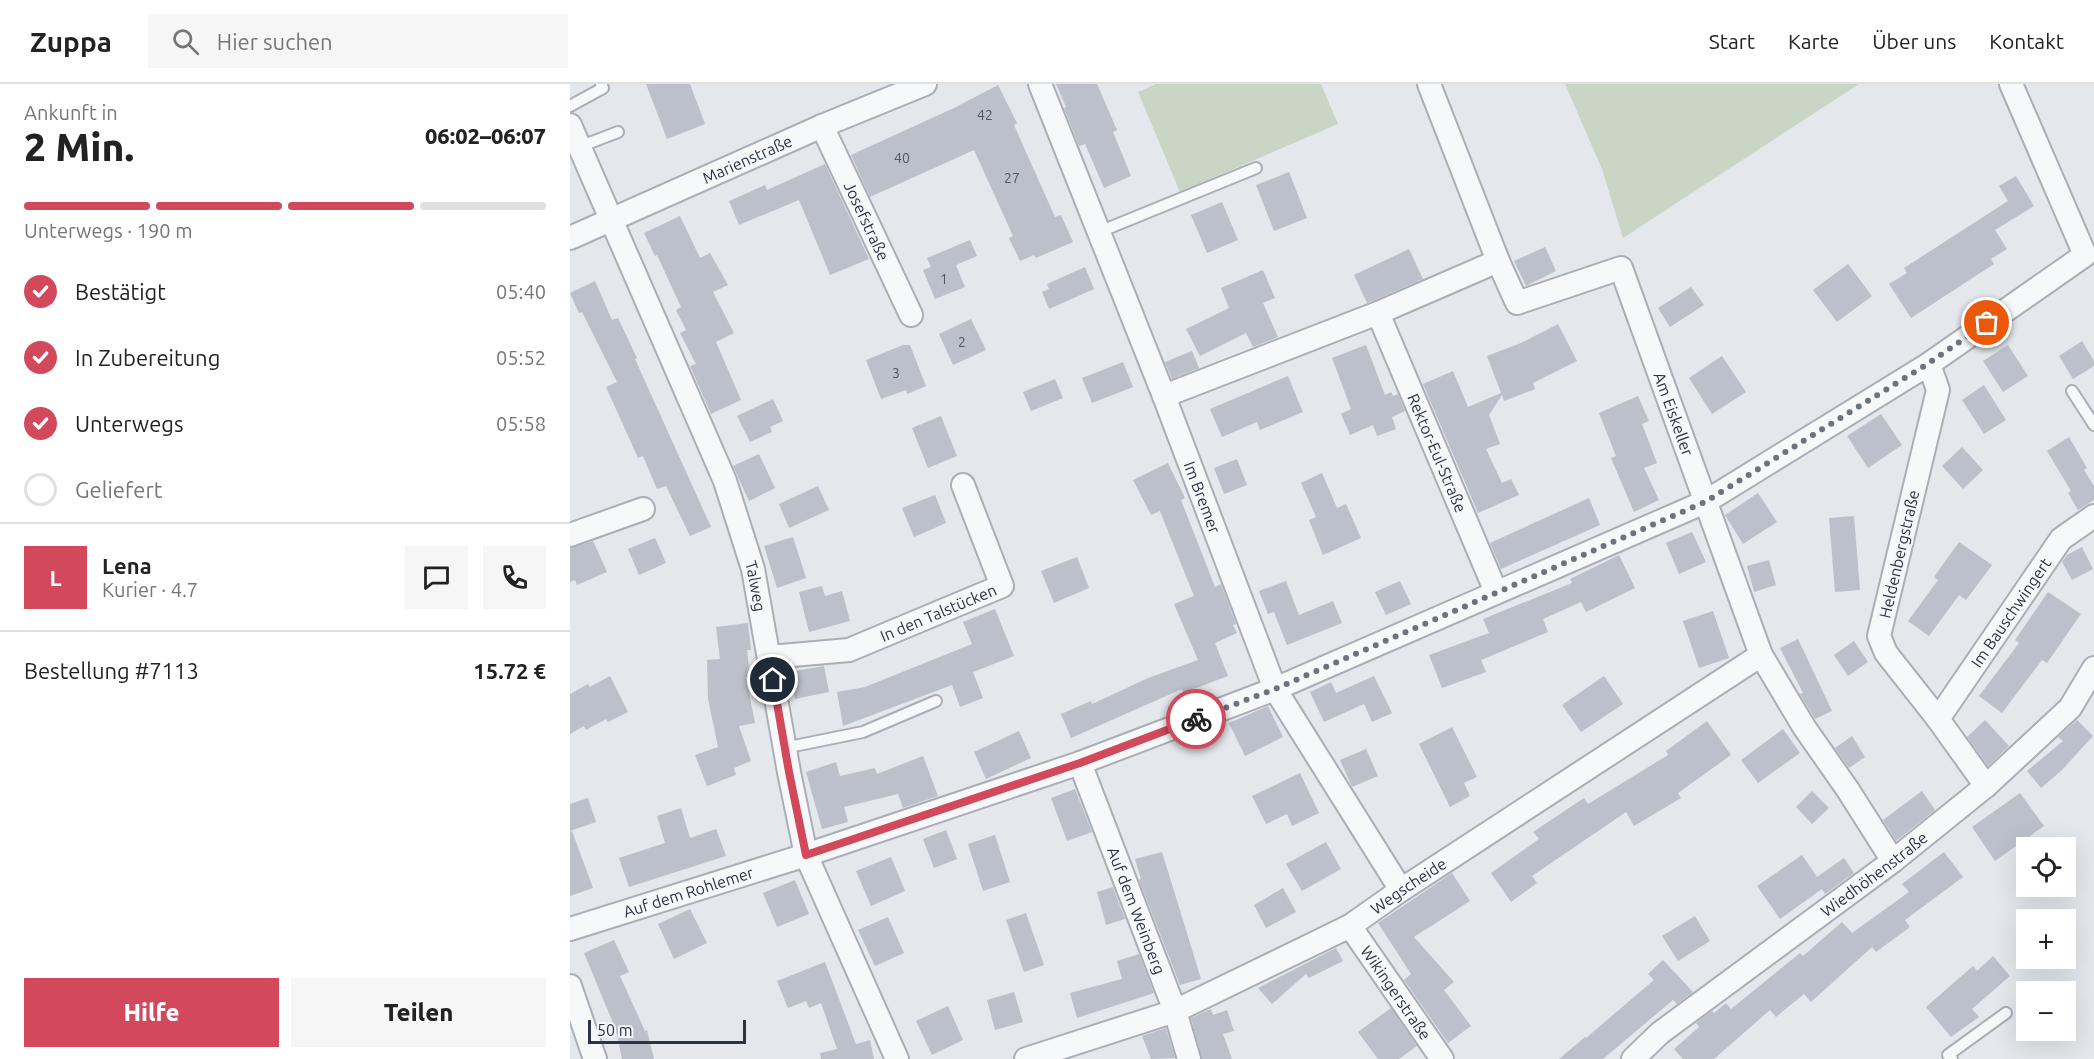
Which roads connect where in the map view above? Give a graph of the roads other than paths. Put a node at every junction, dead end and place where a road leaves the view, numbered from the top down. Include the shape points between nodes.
1 (601, 84) edge
2 (925, 84) edge
3 (1040, 84) edge
4 (1429, 84) edge
5 (2011, 84) edge
6 (570, 106) edge
7 (570, 125) edge
8 (822, 126) junction
9 (618, 132) dead end
10 (579, 147) junction
11 (1256, 168) dead end
12 (611, 220) junction
13 (1099, 232) junction
14 (570, 238) edge
15 (1498, 261) junction
16 (1378, 313) junction
17 (911, 315) dead end
18 (1929, 363) junction
19 (2072, 391) dead end
20 (1164, 396) junction
21 (2094, 425) edge
22 (963, 485) dead end
23 (1705, 502) junction
24 (643, 508) dead end
25 (2094, 516) edge
26 (570, 535) edge
27 (1496, 592) junction
28 (1761, 655) junction
29 (770, 657) junction
30 (2094, 668) edge
31 (1275, 689) junction
32 (936, 701) dead end
33 (1938, 719) junction
34 (784, 748) junction
35 (1080, 763) junction
36 (1986, 786) junction
37 (806, 855) junction
38 (1893, 861) junction
39 (1401, 890) junction
40 (1350, 926) junction
41 (570, 929) edge
42 (570, 986) edge
43 (1175, 1011) junction
44 (2006, 1013) dead end
45 (595, 1059) edge
46 (897, 1059) edge
47 (1026, 1059) edge
48 (1189, 1059) edge
49 (1442, 1059) edge
50 (1633, 1059) edge
51 (1952, 1059) edge

1 - 6 lane via 603,88
2 - 8 street, Marienstraße
3 - 13 street, Im Bremer
4 - 15 street, Am Eiskeller
5 - 18 street, Auf dem Rohlemer via 2085,255
7 - 10 street, Talweg
8 - 12 street, Marienstraße
8 - 17 street, Josefstraße
9 - 10 lane
10 - 12 street, Talweg
11 - 13 lane
12 - 14 street, Marienstraße
12 - 29 street, Talweg via 725,481 753,569
13 - 20 street, Im Bremer
15 - 16 street
15 - 23 street, Am Eiskeller via 1517,303 1621,268
16 - 20 street
16 - 27 street, Rektor-Eul-Straße
18 - 23 street, Auf dem Rohlemer
18 - 33 street, Heldenbergstraße via 1938,390 1879,636 1886,653
19 - 21 lane
20 - 31 street, Im Bremer
22 - 29 street, In den Talstücken via 1002,586 849,650
23 - 27 street, Auf dem Rohlemer
23 - 28 street, Am Eiskeller
24 - 26 street
25 - 33 street, Im Bauschwingert via 2061,539
27 - 31 street, Auf dem Rohlemer
28 - 38 street, Am Eiskeller
28 - 39 street, Wegscheide
29 - 34 street, Talweg
30 - 36 street, Wiedhöhenstraße via 2070,708
31 - 35 street, Auf dem Rohlemer
31 - 39 street, Im Bremer
32 - 34 lane via 863,732
33 - 36 street, Heldenbergstraße
34 - 37 street, Talweg
35 - 37 street, Auf dem Rohlemer
35 - 43 street, Auf dem Weinberg
36 - 38 street, Wiedhöhenstraße
37 - 41 street, Auf dem Rohlemer
37 - 46 street, Talweg
38 - 50 street, Wiedhöhenstraße via 1660,1033
39 - 40 street, Wegscheide
40 - 43 street, Wegscheide
40 - 49 street, Wikingerstraße
42 - 45 street
43 - 47 street, Wegscheide
43 - 48 street, Auf dem Weinberg
44 - 51 lane via 1948,1055

